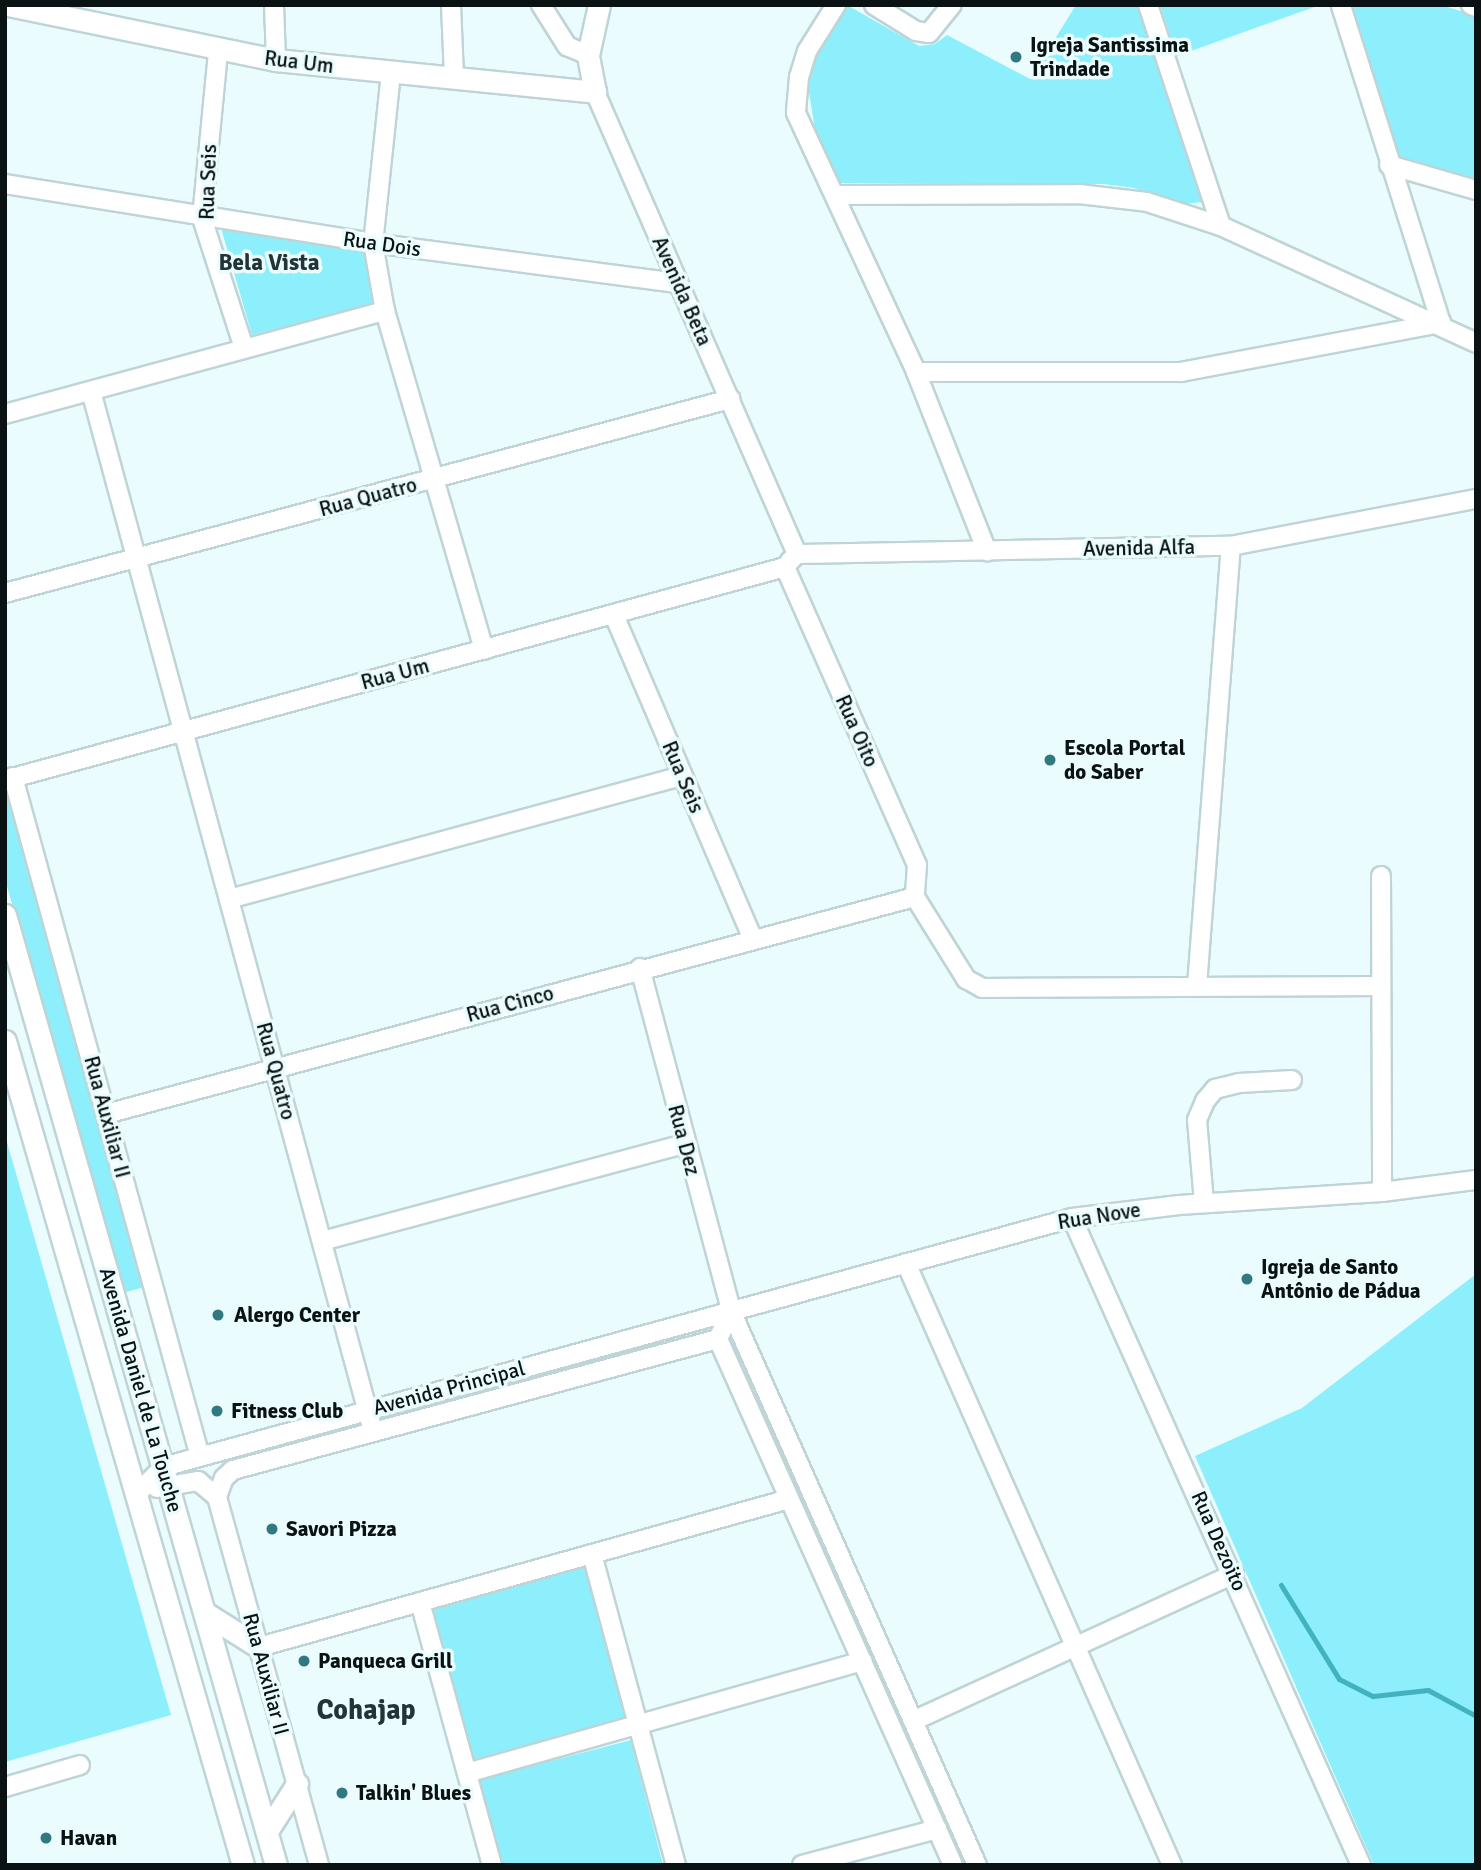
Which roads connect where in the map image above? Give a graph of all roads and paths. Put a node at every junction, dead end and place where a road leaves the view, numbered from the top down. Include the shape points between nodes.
1 (8, 5) edge
2 (274, 5) edge
3 (451, 5) edge
4 (541, 5) edge
5 (599, 5) edge
6 (836, 5) edge
7 (874, 5) edge
8 (952, 5) edge
9 (1148, 5) edge
10 (1341, 5) edge
11 (218, 52) junction
12 (588, 55) junction
13 (276, 60) junction
14 (391, 73) junction
15 (454, 78) junction
16 (595, 92) junction
17 (1390, 165) junction
18 (5, 184) edge
19 (1476, 190) edge
20 (835, 195) junction
21 (202, 218) junction
22 (1221, 226) junction
23 (373, 243) junction
24 (677, 283) junction
25 (386, 311) junction
26 (1441, 323) junction
27 (1476, 343) edge
28 (244, 348) junction
29 (916, 372) junction
30 (91, 391) junction
31 (730, 399) junction
32 (5, 414) edge
33 (433, 480) junction
34 (1476, 499) edge
35 (1231, 546) junction
36 (987, 551) junction
37 (797, 554) junction
38 (139, 559) junction
39 (785, 567) junction
40 (5, 593) edge
41 (614, 615) junction
42 (484, 650) junction
43 (184, 731) junction
44 (683, 776) junction
45 (9, 778) edge
46 (1381, 876) dead end
47 (915, 897) junction
48 (229, 899) junction
49 (5, 915) edge
50 (753, 939) junction
51 (640, 968) junction
52 (1197, 986) junction
53 (1378, 986) junction
54 (5, 1041) edge
55 (275, 1069) junction
56 (1292, 1080) dead end
57 (106, 1114) junction
58 (685, 1144) junction
59 (1476, 1180) edge
60 (1382, 1192) junction
61 (1204, 1203) junction
62 (1072, 1218) junction
63 (322, 1241) junction
64 (906, 1263) junction
65 (731, 1311) junction
66 (718, 1339) junction
67 (368, 1410) junction
68 (373, 1431) junction
69 (200, 1457) junction
70 (165, 1476) junction
71 (137, 1494) junction
72 (217, 1497) junction
73 (789, 1499) junction
74 (592, 1554) junction
75 (1234, 1574) junction
76 (420, 1602) junction
77 (205, 1613) junction
78 (1075, 1645) junction
79 (259, 1647) junction
80 (862, 1661) junction
81 (915, 1720) junction
82 (638, 1725) junction
83 (80, 1765) dead end
84 (935, 1768) junction
85 (467, 1773) junction
86 (913, 1778) junction
87 (297, 1784) junction
88 (5, 1787) edge
89 (937, 1829) junction
90 (267, 1830) junction
91 (243, 1865) edge
92 (276, 1865) edge
93 (319, 1865) edge
94 (492, 1865) edge
95 (676, 1865) edge
96 (802, 1865) edge
97 (953, 1865) edge
98 (977, 1865) edge
99 (1172, 1865) edge
100 (1361, 1865) edge

1 - 11 main road, Rua Um
2 - 13 street
3 - 15 street
4 - 12 street via 567,46
5 - 12 main road, Avenida Beta
6 - 20 street via 807,51 796,95 796,113
7 - 8 street via 916,31 929,33
9 - 22 street
10 - 17 street
11 - 13 main road, Rua Um
11 - 21 street, Rua Seis
12 - 16 main road, Avenida Beta
13 - 14 main road, Rua Um
14 - 15 main road, Rua Um
14 - 23 street
15 - 16 main road, Rua Um
16 - 24 street, Avenida Beta
17 - 19 street
17 - 26 street
18 - 21 street, Rua Dois
20 - 22 street via 1113,196
20 - 29 street
21 - 23 street, Rua Dois
21 - 28 street, Rua Seis
22 - 26 street
23 - 24 street, Rua Dois
23 - 25 street
24 - 31 street, Avenida Beta
25 - 28 street
25 - 33 street
26 - 27 street
26 - 29 street via 1181,372
28 - 30 street
29 - 36 street
30 - 32 street
30 - 38 street, Rua Quatro
31 - 33 street, Rua Quatro
31 - 37 street, Avenida Beta
33 - 38 street, Rua Quatro
33 - 42 street
34 - 35 street, Avenida Alfa
35 - 36 street, Avenida Alfa
35 - 52 street
36 - 37 street, Avenida Alfa
37 - 39 street
38 - 40 street, Rua Quatro
38 - 43 street, Rua Quatro
39 - 41 street, Rua Um
39 - 47 street, Rua Oito via 917,865
41 - 42 street, Rua Um
41 - 44 street, Rua Seis
42 - 43 street, Rua Um
43 - 45 street, Rua Um
43 - 48 street, Rua Quatro
44 - 48 street
44 - 50 street, Rua Seis
45 - 57 street, Rua Auxiliar II
46 - 53 street
47 - 50 street, Rua Cinco
47 - 52 street via 965,979 982,988
48 - 55 street, Rua Quatro
49 - 70 main road, Avenida Daniel de La Touche
50 - 51 street, Rua Cinco
51 - 55 street, Rua Cinco
51 - 58 street, Rua Dez
52 - 53 street
53 - 60 street
54 - 71 main road, Avenida Daniel de La Touche
55 - 57 street, Rua Cinco
55 - 63 street, Rua Quatro
56 - 61 street via 1239,1083 1215,1089 1205,1101 1197,1120
57 - 69 street, Rua Auxiliar II
58 - 63 street
58 - 65 street, Rua Dez
59 - 60 street, Rua Nove
60 - 61 street, Rua Nove
61 - 62 street, Rua Nove
62 - 64 street, Rua Nove
62 - 75 street, Rua Dezoito
63 - 67 street, Rua Quatro
64 - 65 street, Rua Nove
64 - 78 street
65 - 66 street
65 - 67 street, Avenida Principal
65 - 81 street
66 - 68 street, Avenida Principal
66 - 73 street
67 - 68 street, Rua Quatro
67 - 69 street, Avenida Principal
68 - 72 street, Avenida Principal via 233,1469
69 - 70 street, Avenida Principal
70 - 71 street
70 - 72 street via 198,1481
70 - 77 main road, Avenida Daniel de La Touche
71 - 91 main road, Avenida Daniel de La Touche
72 - 79 street, Rua Auxiliar II
73 - 74 street
73 - 80 street
74 - 76 street
74 - 82 street
75 - 78 street
75 - 100 street, Rua Dezoito
76 - 79 street
76 - 85 street
77 - 79 main road
77 - 90 main road, Avenida Daniel de La Touche
78 - 81 street
78 - 99 street
79 - 87 street, Rua Auxiliar II
80 - 82 street
80 - 86 street
81 - 84 street
82 - 85 street
82 - 95 street
83 - 88 street
84 - 86 street
84 - 98 street
85 - 94 street
86 - 89 street
87 - 90 main road
87 - 93 street, Rua Auxiliar II
89 - 96 street
89 - 97 street
90 - 92 main road, Avenida Daniel de La Touche

